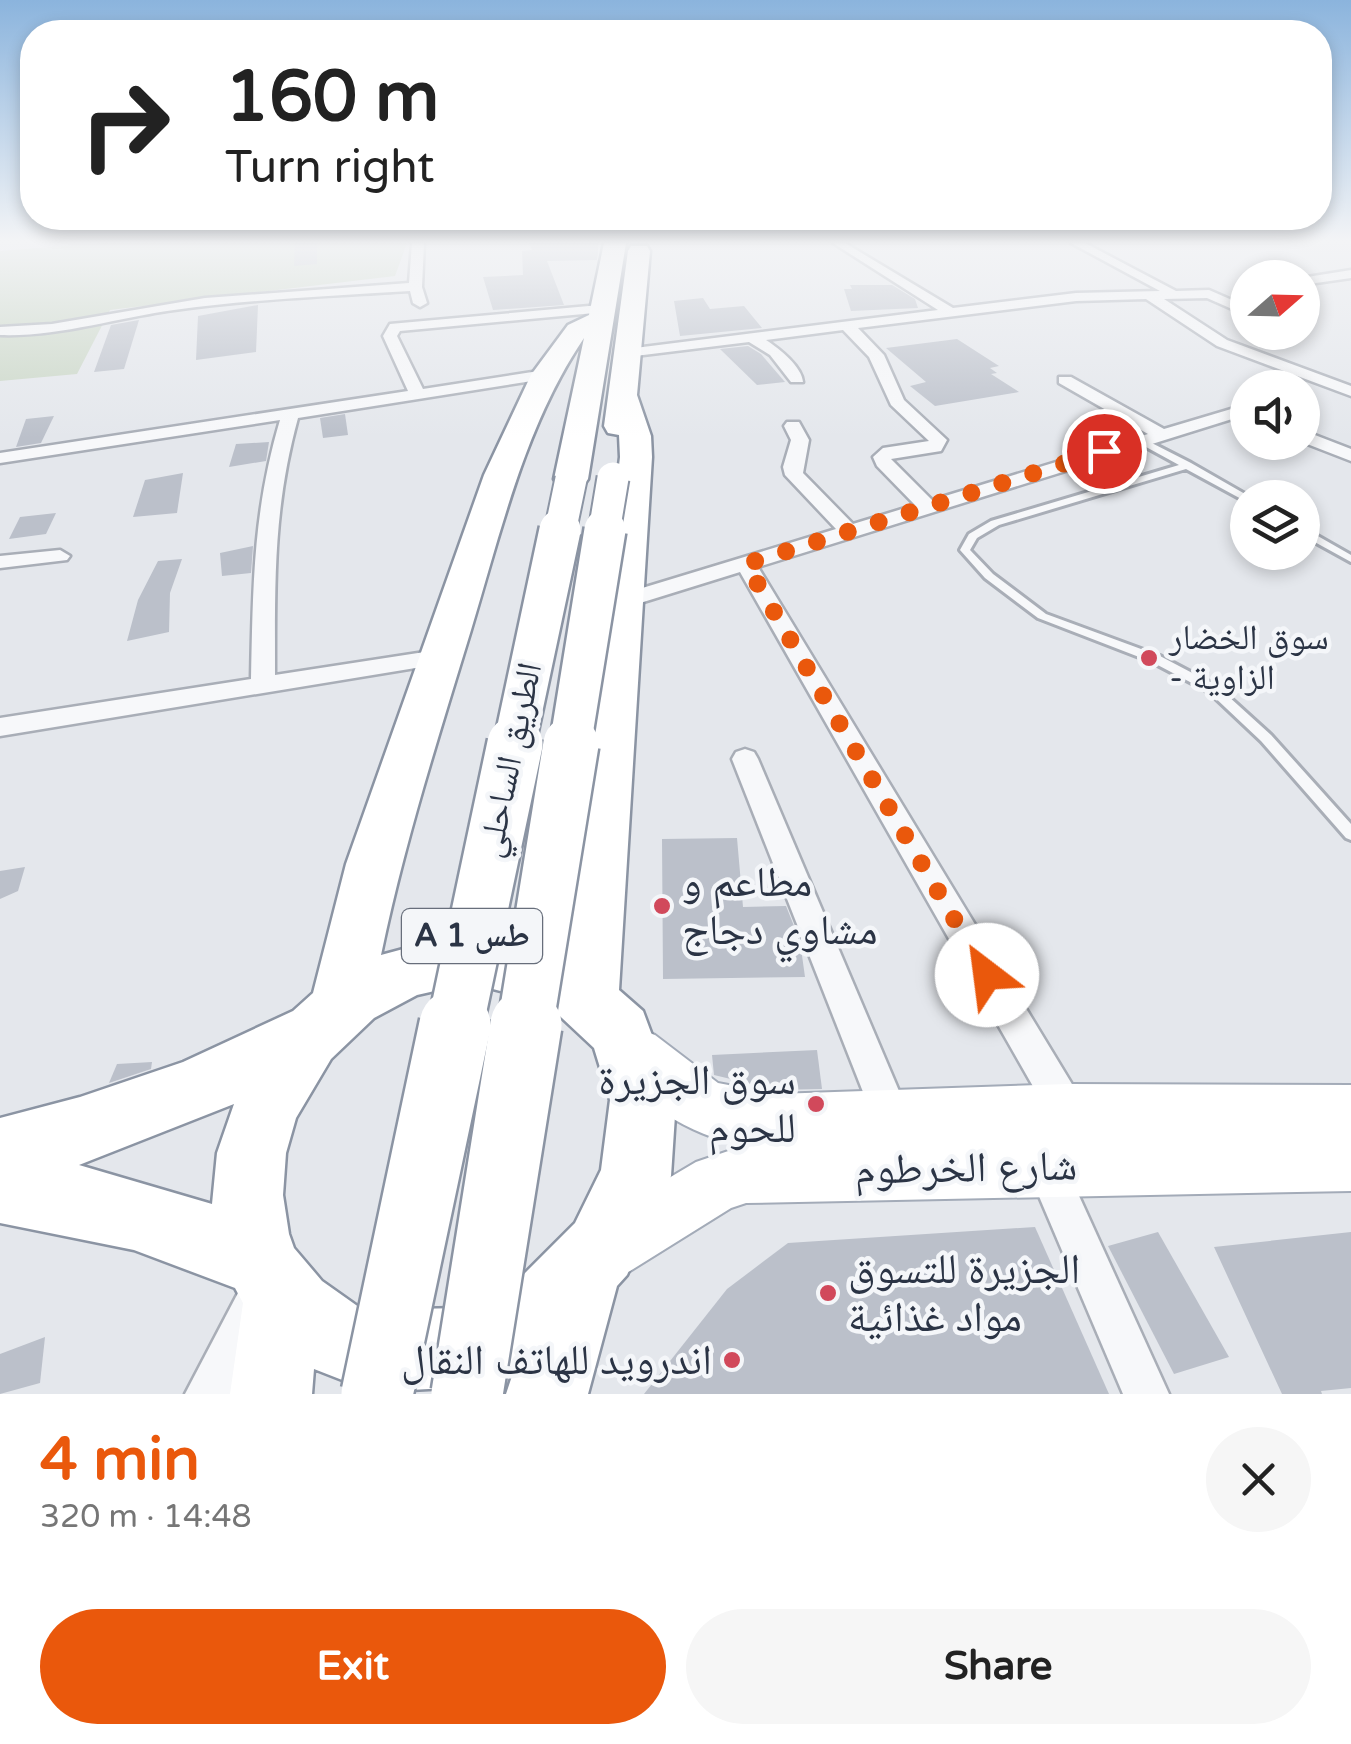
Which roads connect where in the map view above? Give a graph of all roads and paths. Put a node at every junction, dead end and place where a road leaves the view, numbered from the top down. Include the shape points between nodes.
1 (168, 308) edge
2 (422, 308) edge
3 (601, 308) edge
4 (632, 308) edge
5 (944, 308) edge
6 (975, 308) edge
7 (1168, 308) edge
8 (948, 311) junction
9 (599, 315) junction
10 (427, 322) junction
11 (846, 325) junction
12 (0, 331) edge
13 (752, 338) junction
14 (625, 374) junction
15 (1351, 374) edge
16 (545, 375) junction
17 (797, 379) dead end
18 (1066, 380) dead end
19 (1328, 384) junction
20 (1320, 386) edge
21 (1351, 391) edge
22 (417, 394) junction
23 (291, 412) junction
24 (1230, 414) edge
25 (793, 426) dead end
26 (1162, 435) junction
27 (1140, 440) junction
28 (1320, 443) edge
29 (1351, 456) edge
30 (0, 458) edge
31 (1188, 465) junction
32 (592, 478) junction
33 (1230, 489) edge
34 (926, 505) junction
35 (849, 531) junction
36 (1320, 541) edge
37 (60, 556) dead end
38 (1351, 559) edge
39 (0, 562) edge
40 (746, 564) junction
41 (624, 601) junction
42 (444, 657) junction
43 (263, 684) junction
44 (0, 727) edge
45 (744, 760) dead end
46 (1351, 834) edge
47 (328, 1019) junction
48 (608, 1020) junction
49 (1068, 1112) junction
50 (1351, 1113) edge
51 (891, 1116) junction
52 (0, 1152) edge
53 (1351, 1162) edge
54 (1046, 1168) junction
55 (0, 1188) edge
56 (592, 1265) junction
57 (271, 1278) junction
58 (208, 1394) edge
59 (271, 1394) edge
60 (377, 1394) edge
61 (467, 1394) edge
62 (547, 1394) edge
63 (1146, 1394) edge

1 - 12 street via 70,329
2 - 10 street
3 - 9 highway, الطريق الساحلي
4 - 14 highway, الطريق الساحلي / A 1 طس
5 - 8 street
6 - 8 street
7 - 19 street via 1222,343
8 - 11 street
9 - 10 street
9 - 16 highway via 577,330
9 - 32 highway, الطريق الساحلي
10 - 22 street via 395,327 390,336
11 - 13 street
11 - 34 street via 876,355 898,402 938,440 935,447 882,457
13 - 14 street
13 - 17 street via 775,352
14 - 32 highway, الطريق الساحلي / A 1 طس
14 - 41 highway via 636,457
15 - 19 street
16 - 22 street
16 - 42 highway via 495,491
18 - 26 street
19 - 20 street
19 - 21 street
22 - 23 street
23 - 30 street
23 - 43 street via 264,530
24 - 26 street
25 - 35 street via 800,440 794,475
26 - 27 street
27 - 31 lane
27 - 34 street
28 - 29 street
31 - 33 lane
31 - 46 lane via 995,522 972,536 965,550 1042,616 1156,659 1213,689
32 - 60 highway, الطريق الساحلي / A 1 طس, bridge
32 - 61 highway, الطريق الساحلي / A 1 طس, bridge
34 - 35 street
35 - 40 street
36 - 38 lane
37 - 39 street
40 - 41 street
40 - 49 street
41 - 48 highway via 604,791
42 - 43 street
42 - 47 highway
43 - 44 street
45 - 51 street
47 - 48 highway via 382,981 470,957 513,959 553,972
47 - 52 highway via 205,1087
47 - 57 highway via 285,1068 262,1113 250,1162 248,1213
48 - 51 main road, شارع الخرطوم via 679,1094 714,1112 776,1122
48 - 56 highway via 643,1092 644,1144 630,1198
49 - 50 main road, شارع الخرطوم
49 - 51 main road, شارع الخرطوم
53 - 54 main road, شارع الخرطوم
54 - 56 main road, شارع الخرطوم via 746,1174 717,1183
54 - 63 street
55 - 57 highway via 123,1210 213,1238
56 - 57 highway via 537,1316 483,1344 425,1356 369,1352 320,1330
56 - 62 highway
57 - 58 street
57 - 59 highway

